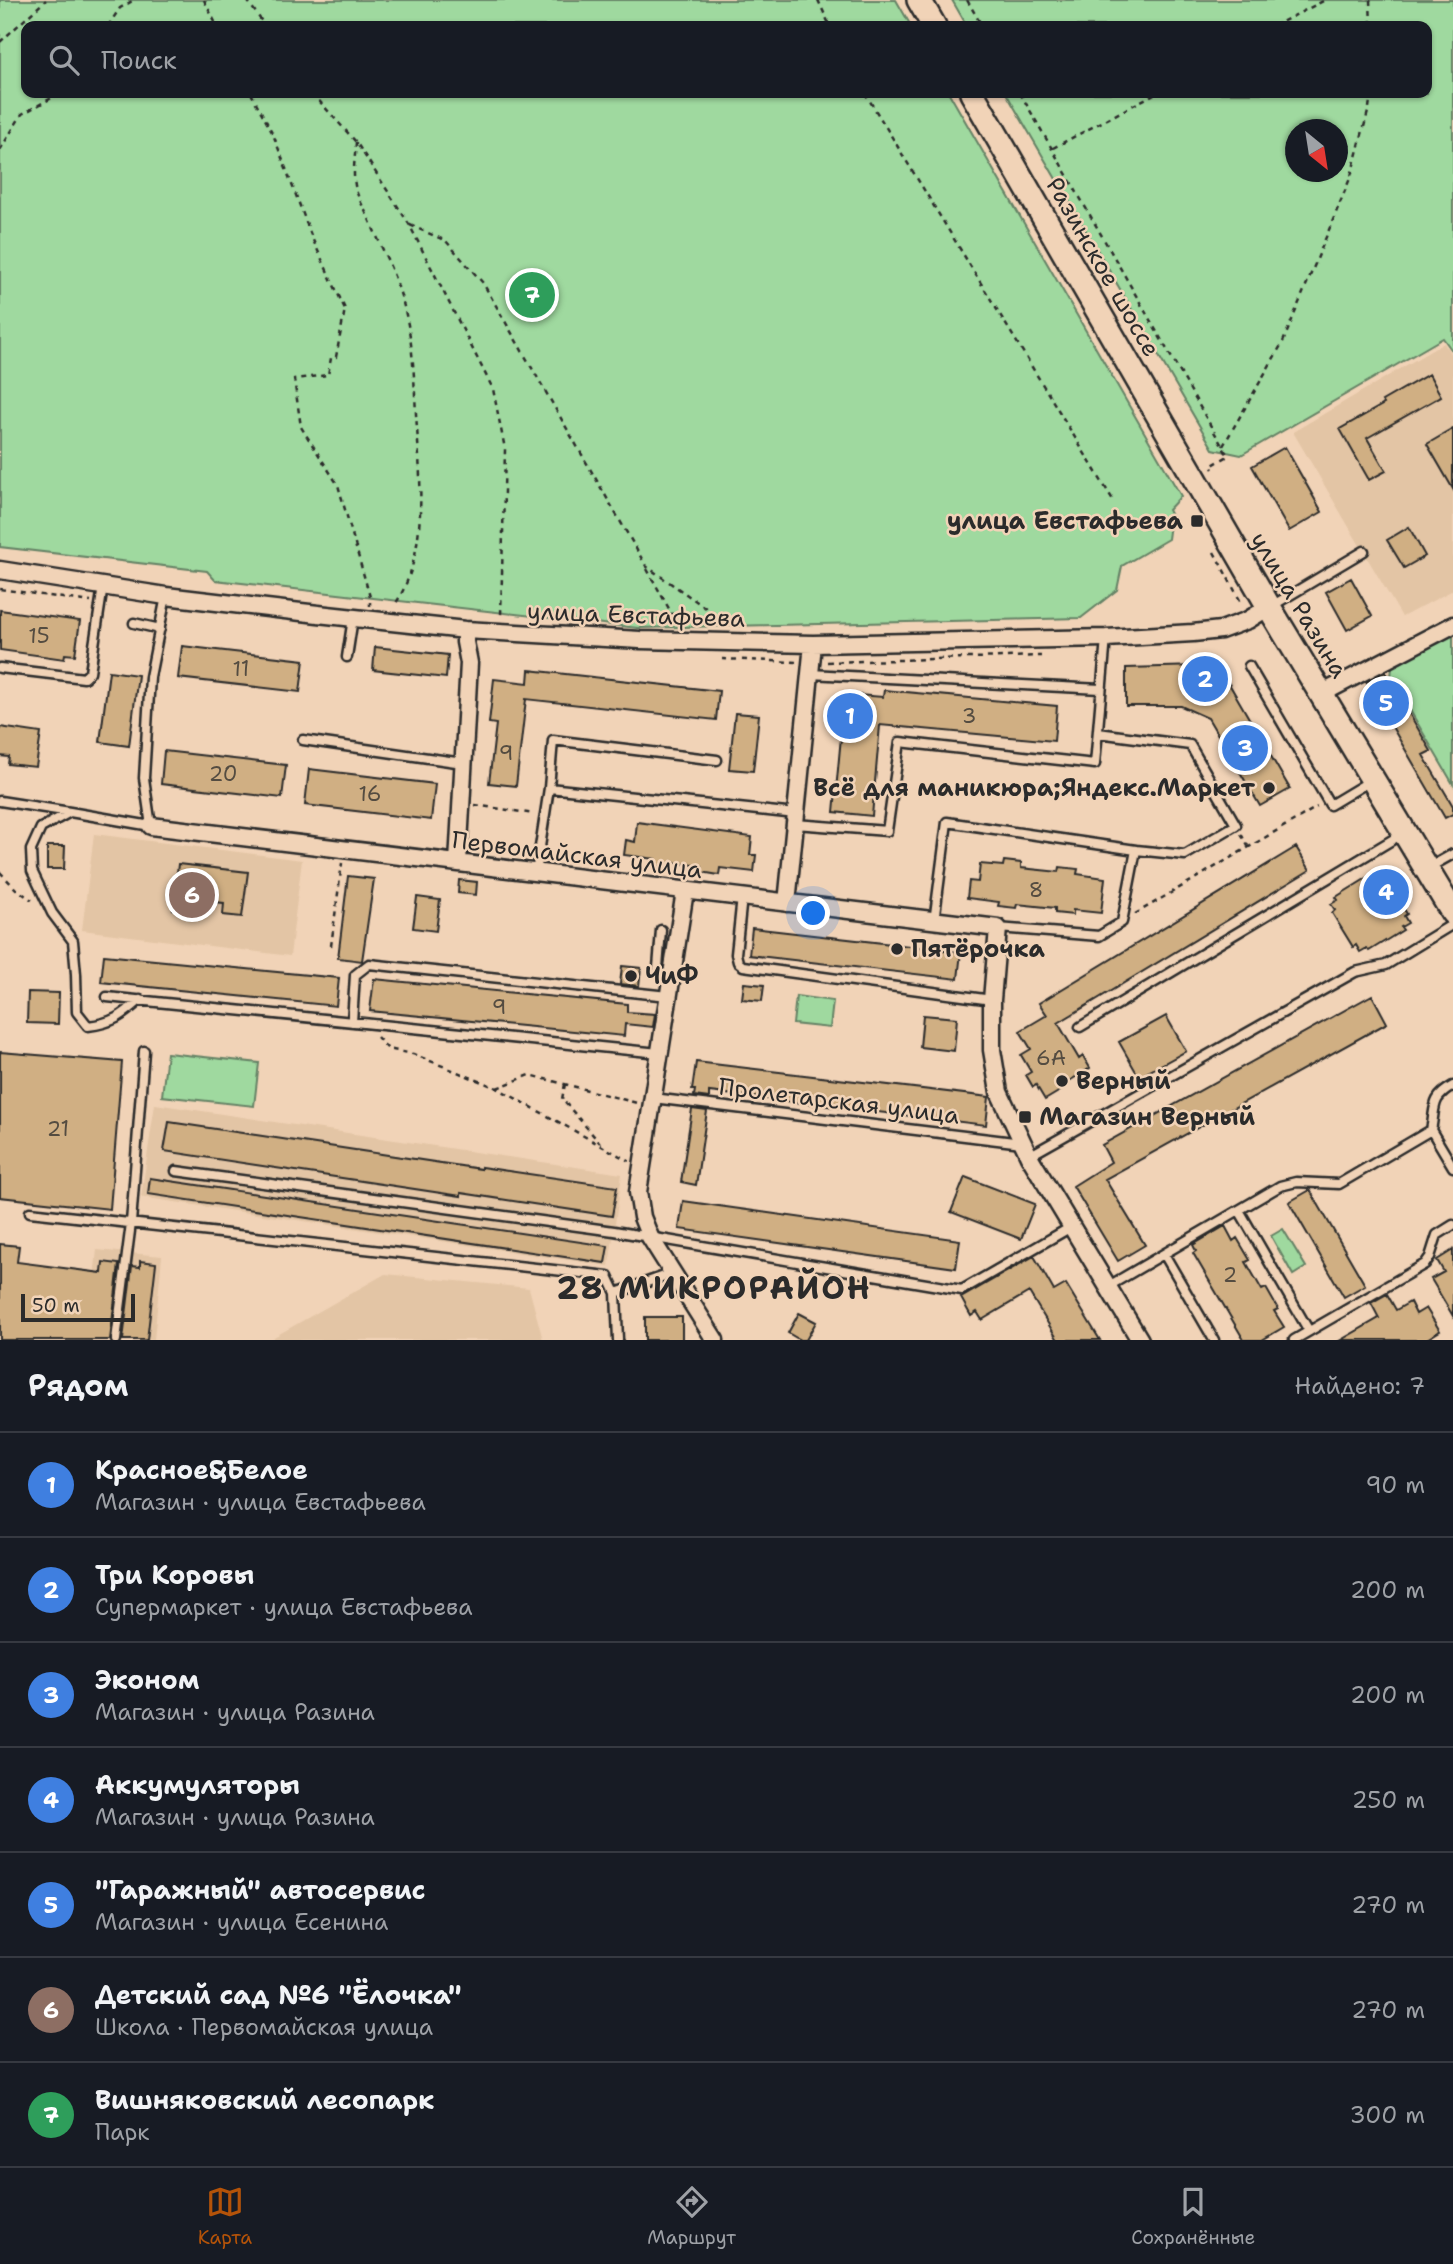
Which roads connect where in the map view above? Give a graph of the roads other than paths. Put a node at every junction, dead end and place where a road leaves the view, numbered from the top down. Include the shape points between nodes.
1 (919, 0) edge
2 (931, 21) edge
3 (975, 98) edge
4 (1188, 467) joint
5 (1364, 551) dead end
6 (0, 570) edge
7 (103, 586) junction
8 (166, 596) junction
9 (1269, 607) junction
10 (353, 618) junction
11 (134, 624) dead end
12 (1453, 625) edge
13 (160, 629) junction
14 (465, 630) junction
15 (1106, 638) junction
16 (813, 644) junction
17 (348, 657) dead end
18 (1249, 666) dead end
19 (0, 668) edge
20 (810, 674) junction
21 (1101, 689) junction
22 (1321, 694) junction
23 (1098, 733) junction
24 (303, 740) dead end
25 (717, 760) dead end
26 (463, 763) junction
27 (1373, 780) junction
28 (549, 788) junction
29 (0, 801) edge
30 (70, 812) junction
31 (795, 819) junction
32 (151, 826) junction
33 (1404, 832) junction
34 (1136, 850) junction
35 (1453, 854) edge
36 (458, 863) junction
37 (1427, 870) junction
38 (536, 873) junction
39 (685, 891) junction
40 (742, 897) junction
41 (787, 903) junction
42 (1453, 913) edge
43 (934, 922) junction
44 (1453, 924) edge
45 (998, 928) junction
46 (661, 930) dead end
47 (645, 966) dead end
48 (665, 969) junction
49 (668, 996) junction
50 (107, 998) dead end
51 (140, 1000) junction
52 (992, 1000) junction
53 (352, 1022) junction
54 (1080, 1027) dead end
55 (144, 1051) dead end
56 (659, 1053) junction
57 (1453, 1086) edge
58 (651, 1102) junction
59 (1432, 1130) junction
60 (1025, 1149) junction
61 (1453, 1167) edge
62 (176, 1171) dead end
63 (1239, 1210) junction
64 (30, 1212) dead end
65 (131, 1223) junction
66 (1453, 1225) edge
67 (1071, 1227) junction
68 (650, 1237) junction
69 (1164, 1254) junction
70 (673, 1273) junction
71 (1107, 1287) junction
72 (616, 1293) junction
73 (1309, 1331) junction
74 (116, 1340) edge
75 (618, 1340) edge
76 (715, 1340) edge
77 (1140, 1340) edge
78 (1214, 1340) edge
79 (1294, 1340) edge

1 - 2 main road
3 - 4 main road, Разинское шоссе
4 - 9 main road, улица Разина
5 - 9 lane
6 - 7 street, улица Евстафьева
7 - 8 street, улица Евстафьева
7 - 19 lane via 90,672 84,678
8 - 10 street, улица Евстафьева
8 - 13 lane
9 - 15 street, улица Евстафьева via 1221,630
9 - 22 main road, улица Разина
10 - 14 street, улица Евстафьева
10 - 17 lane
11 - 13 lane
12 - 22 street
13 - 32 lane via 150,677 144,778
14 - 16 street, улица Евстафьева
14 - 26 street via 469,663
15 - 16 street, улица Евстафьева
15 - 21 lane
16 - 20 street
18 - 27 lane via 1330,805
20 - 21 lane
20 - 31 street
21 - 23 lane
22 - 27 main road, улица Разина
23 - 31 lane via 1095,764 900,742 887,831
23 - 34 lane via 1190,745 1236,825 1185,855
24 - 26 lane
25 - 28 lane via 553,740
26 - 36 street
27 - 33 main road, улица Разина
28 - 31 lane
28 - 38 lane
29 - 30 lane
30 - 32 lane
30 - 51 lane via 41,828 31,850 32,872 52,913 73,941 77,1012 88,1026 107,1024
31 - 41 street
32 - 36 street, Первомайская улица
33 - 37 main road, улица Разина
33 - 54 lane
34 - 43 lane via 947,822
34 - 45 lane via 1122,922 1099,936
35 - 37 lane
36 - 38 street, Первомайская улица
37 - 42 main road, улица Разина
38 - 39 street, Первомайская улица
39 - 40 street, Первомайская улица
39 - 48 street
40 - 41 street, Первомайская улица
40 - 52 lane via 736,954 743,966
41 - 43 street, Первомайская улица
43 - 45 street, Первомайская улица
44 - 60 lane via 1386,965 1355,972
45 - 52 street
46 - 48 lane
47 - 48 lane
48 - 49 street
49 - 53 lane via 369,964 355,975
49 - 56 street
50 - 51 lane
51 - 53 lane
52 - 60 street via 992,1050 999,1092
53 - 56 lane
55 - 65 lane
56 - 58 street
57 - 59 lane via 1436,1100
58 - 60 lane, Пролетарская улица
58 - 68 street via 638,1192
59 - 61 lane
59 - 63 lane via 1339,1184 1288,1183
60 - 67 street
62 - 68 lane
63 - 69 lane
63 - 73 lane
64 - 65 lane
65 - 72 lane via 608,1276
65 - 74 lane
66 - 73 lane via 1437,1235 1425,1264
67 - 68 lane via 962,1290
67 - 71 street
68 - 70 street
69 - 71 lane
69 - 78 lane
70 - 72 lane
70 - 76 street
71 - 77 street
72 - 75 lane
73 - 79 lane

